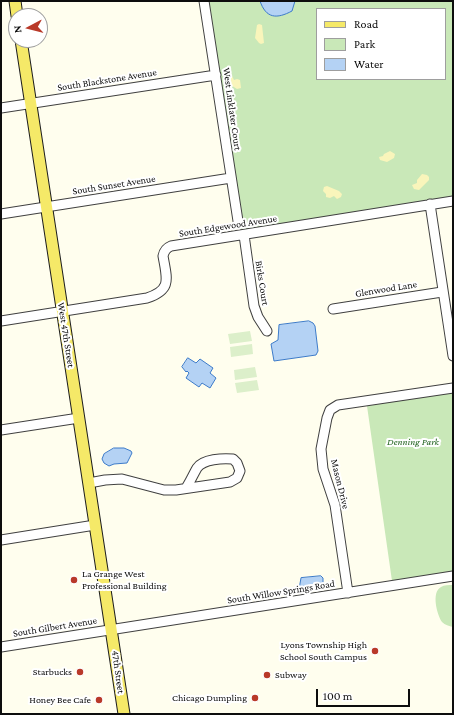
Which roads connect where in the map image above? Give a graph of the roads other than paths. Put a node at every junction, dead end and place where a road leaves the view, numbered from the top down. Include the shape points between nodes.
1 (204, 1) edge
2 (22, 48) edge
3 (216, 75) junction
4 (31, 104) junction
5 (1, 108) edge
6 (231, 178) junction
7 (453, 201) edge
8 (430, 204) junction
9 (46, 207) junction
10 (1, 214) edge
11 (238, 221) dead end
12 (244, 235) junction
13 (442, 292) junction
14 (333, 309) dead end
15 (62, 311) junction
16 (1, 321) edge
17 (267, 331) dead end
18 (453, 356) edge
19 (453, 388) edge
20 (79, 418) junction
21 (1, 430) edge
22 (89, 483) junction
23 (186, 488) junction
24 (95, 525) junction
25 (1, 540) edge
26 (453, 576) edge
27 (348, 593) junction
28 (112, 629) junction
29 (1, 647) edge
30 (124, 714) edge

1 - 3 street, West Linklater Court
2 - 4 main road, West 47th Street
3 - 4 street, South Blackstone Avenue
3 - 6 street, West Linklater Court
4 - 5 street, South Blackstone Avenue
4 - 9 main road, West 47th Street
6 - 9 street, South Sunset Avenue
6 - 11 street, West Linklater Court
7 - 8 street, South Edgewood Avenue
8 - 12 street, South Edgewood Avenue
8 - 13 street
9 - 10 street, South Sunset Avenue
9 - 15 main road, West 47th Street
12 - 15 street, South Edgewood Avenue via 168,247 163,256 167,279 164,288 158,294 147,298
12 - 17 street, Birks Court via 254,306
13 - 14 street, Glenwood Lane
13 - 18 street
15 - 16 street, South Edgewood Avenue
15 - 20 main road, West 47th Street
19 - 27 street, Mason Drive via 338,405 330,410 321,450 323,469 334,505
20 - 21 street
20 - 22 main road, West 47th Street
22 - 23 street via 122,479 164,490
22 - 24 main road, West 47th Street
23 - 23 street via 230,482 237,478 240,471 238,463 225,458 204,462 197,468
24 - 25 street
24 - 28 main road, West 47th Street
26 - 27 street, South Willow Springs Road
27 - 28 street, South Willow Springs Road
28 - 29 street, South Gilbert Avenue
28 - 30 main road, 47th Street

